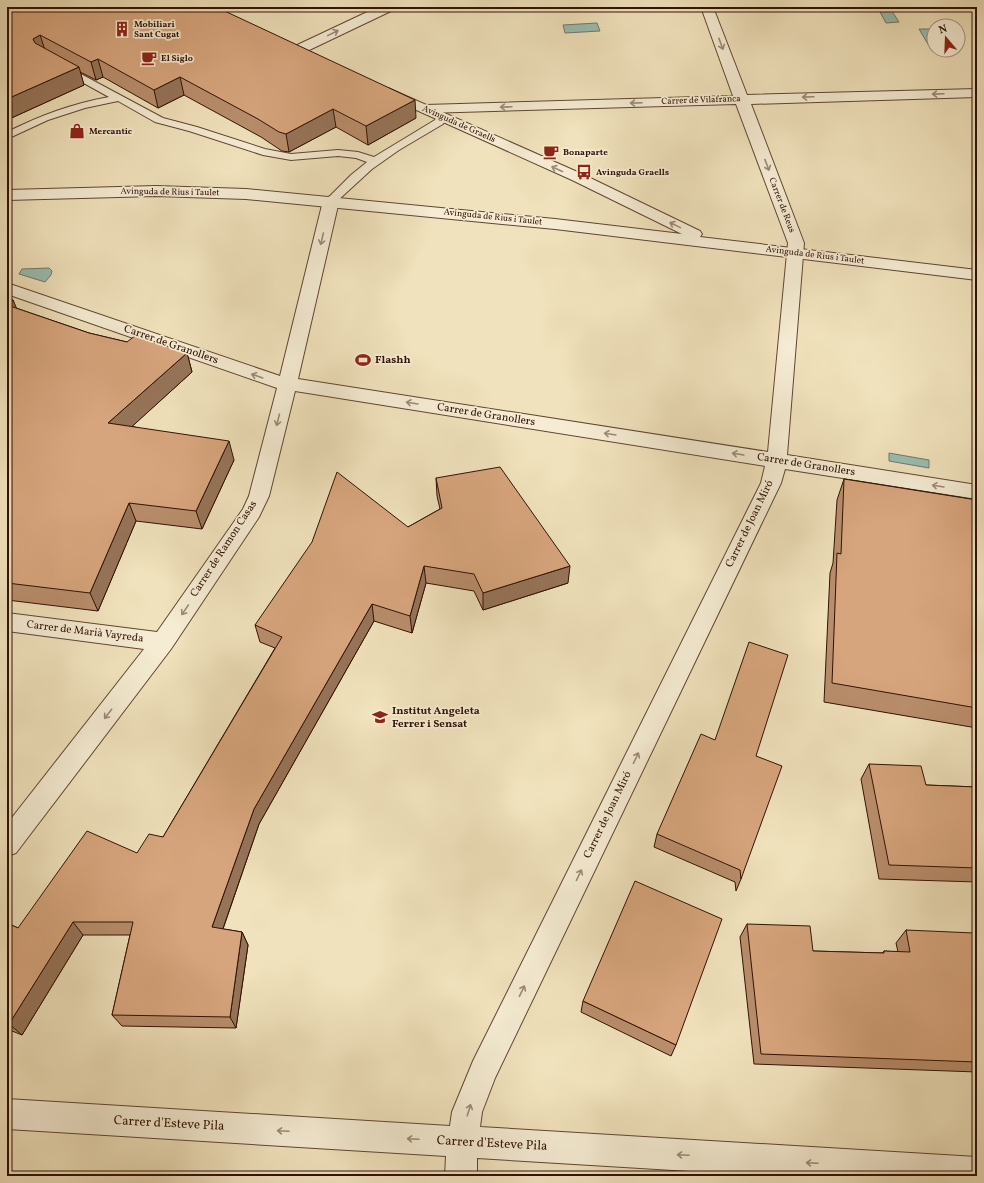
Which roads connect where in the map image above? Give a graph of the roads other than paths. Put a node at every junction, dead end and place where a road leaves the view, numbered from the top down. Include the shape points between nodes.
1 (388, 7) edge
2 (707, 7) edge
3 (284, 43) edge
4 (298, 50) junction
5 (312, 57) edge
6 (52, 61) edge
7 (376, 86) edge
8 (977, 93) edge
9 (120, 98) junction
10 (742, 99) junction
11 (426, 110) junction
12 (442, 117) junction
13 (7, 136) edge
14 (375, 162) junction
15 (7, 195) edge
16 (331, 201) junction
17 (710, 242) junction
18 (796, 252) junction
19 (977, 275) edge
20 (7, 288) edge
21 (288, 384) junction
22 (777, 460) junction
23 (977, 492) edge
24 (7, 622) edge
25 (163, 642) junction
26 (7, 844) edge
27 (7, 1114) edge
28 (462, 1142) junction
29 (977, 1173) edge
30 (460, 1176) edge

4 -> 1 street
2 -> 10 street, Carrer de Reus
3 - 4 street
4 - 5 street
6 - 9 lane
7 - 11 street, Avinguda de Graells
8 -> 10 street, Carrer de Vilafranca
9 - 13 lane via 83,104 44,118
9 - 14 lane via 159,120 263,152 291,157 338,153 358,155
10 -> 11 street, Carrer de Vilafranca
10 -> 18 street, Carrer de Reus via 796,243
11 - 12 street, Avinguda de Graells
12 - 14 lane
17 -> 12 street, Avinguda de Graells via 577,177
14 - 16 lane via 342,188
15 - 16 street, Avinguda de Rius i Taulet via 199,190
16 - 17 street, Avinguda de Rius i Taulet
16 -> 21 street, Carrer de Ramon Casas
17 - 18 street, Avinguda de Rius i Taulet
18 - 19 street, Avinguda de Rius i Taulet
18 - 22 street, Carrer de Reus
21 -> 20 street, Carrer de Granollers
22 -> 21 street, Carrer de Granollers
21 -> 25 street, Carrer de Ramon Casas via 259,496 252,512
23 -> 22 street, Carrer de Granollers
28 -> 22 street, Carrer de Joan Miró via 467,1112 483,1071 771,483
24 - 25 street, Carrer de Marià Vayreda
25 -> 26 street, Carrer de Ramon Casas
28 -> 27 street, Carrer d'Esteve Pila
29 -> 28 street, Carrer d'Esteve Pila
28 - 30 street, Carrer de Joan Miró

